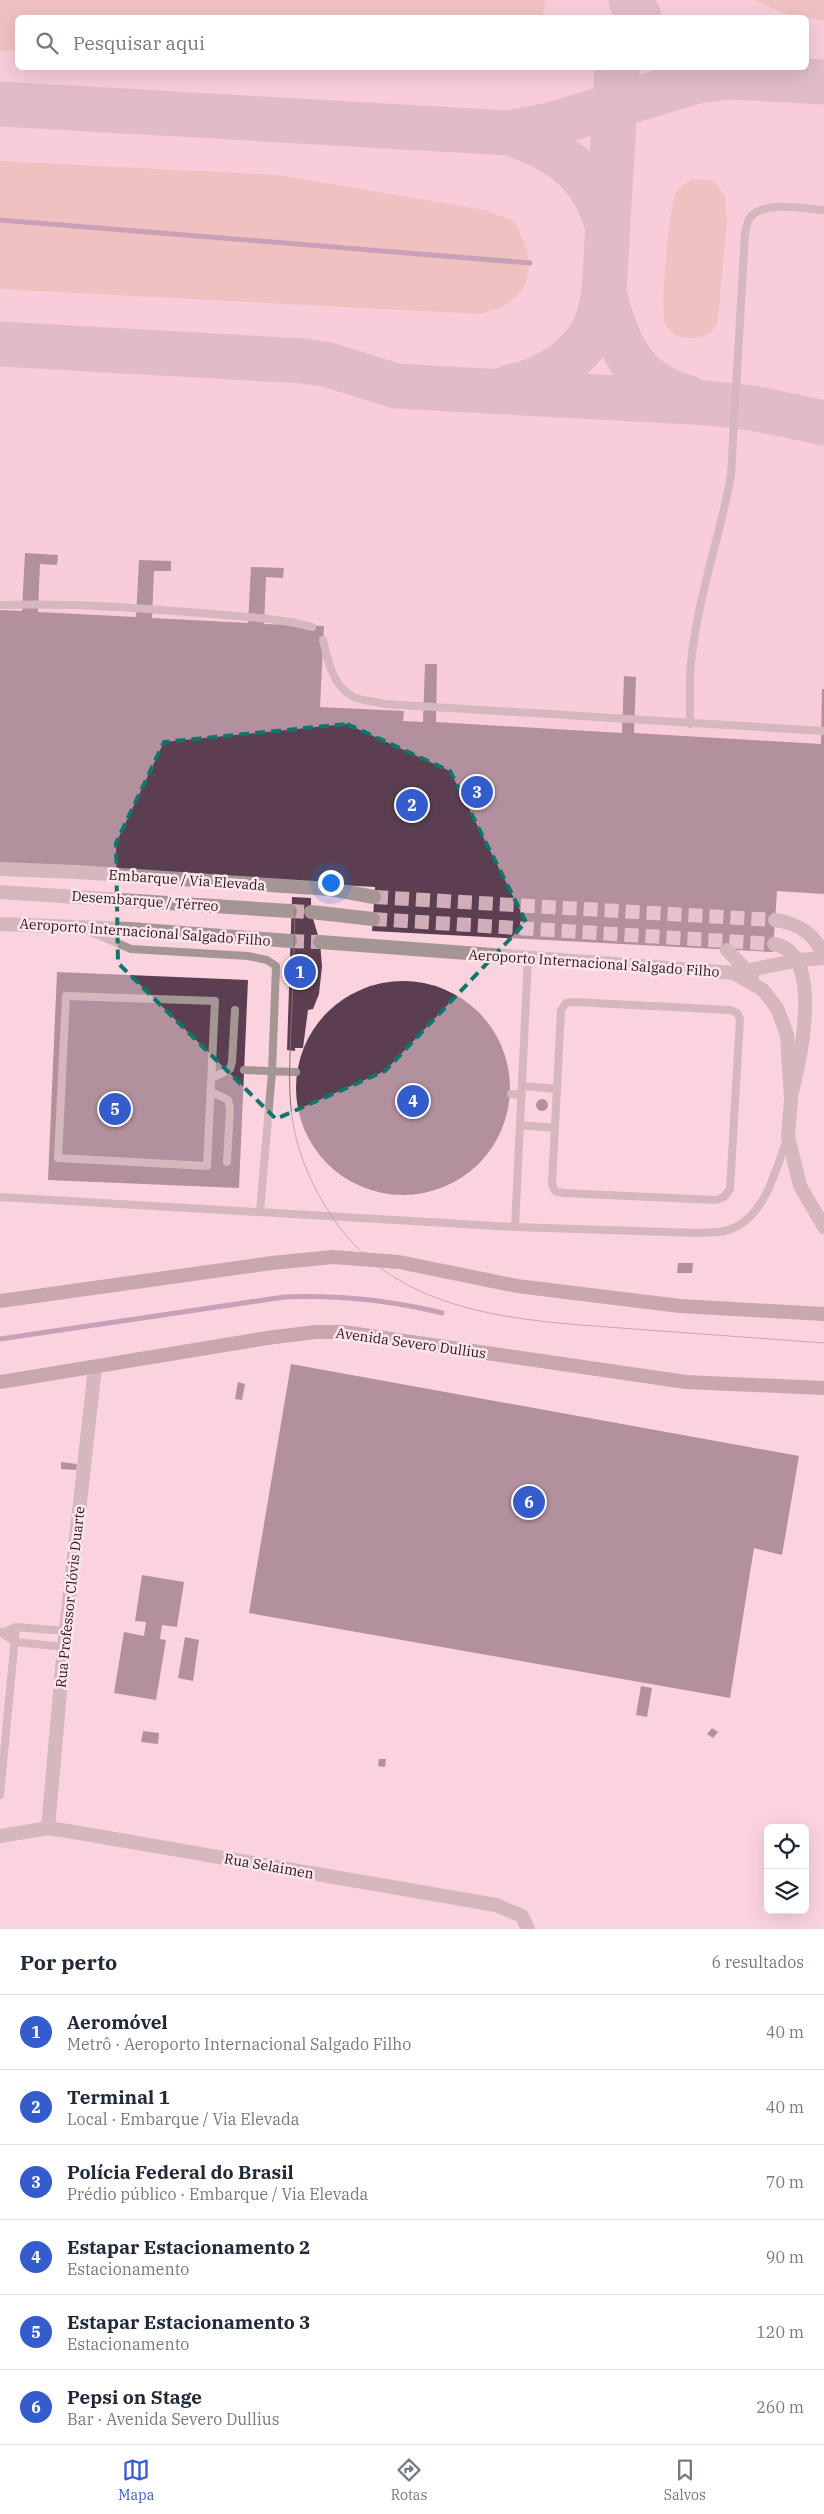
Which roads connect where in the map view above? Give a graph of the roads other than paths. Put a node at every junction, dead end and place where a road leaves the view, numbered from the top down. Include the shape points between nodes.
1 (824, 210) edge
2 (0, 605) edge
3 (312, 627) dead end
4 (324, 640) dead end
5 (690, 724) junction
6 (824, 731) edge
7 (0, 870) edge
8 (0, 892) edge
9 (374, 897) tunnel mouth
10 (290, 911) tunnel mouth
11 (310, 912) tunnel mouth
12 (373, 919) tunnel mouth
13 (775, 920) tunnel mouth
14 (4, 923) edge
15 (84, 929) junction
16 (290, 941) tunnel mouth
17 (320, 942) tunnel mouth
18 (774, 944) tunnel mouth
19 (727, 950) dead end
20 (528, 958) junction
21 (824, 958) edge
22 (800, 960) junction
23 (740, 972) junction
24 (235, 1010) dead end
25 (244, 1070) dead end
26 (272, 1072) junction
27 (296, 1072) dead end
28 (212, 1078) junction
29 (522, 1086) junction
30 (557, 1089) junction
31 (212, 1092) junction
32 (511, 1094) dead end
33 (522, 1095) junction
34 (790, 1099) junction
35 (520, 1126) junction
36 (555, 1128) junction
37 (788, 1136) junction
38 (227, 1162) dead end
39 (0, 1197) edge
40 (260, 1212) junction
41 (515, 1227) junction
42 (824, 1227) edge
43 (0, 1301) edge
44 (824, 1314) edge
45 (95, 1367) junction
46 (0, 1382) edge
47 (824, 1388) edge
48 (16, 1627) junction
49 (66, 1631) junction
50 (1, 1633) edge
51 (15, 1642) junction
52 (64, 1647) junction
53 (0, 1795) edge
54 (48, 1828) junction
55 (0, 1836) edge
56 (528, 1929) edge

1 - 5 lane via 760,210 749,219 745,234 731,476 691,663
2 - 3 lane via 56,604 189,612 292,621
4 - 5 lane via 331,672 340,686 354,697 403,705
5 - 6 lane
7 - 9 street, Embarque / Via Elevada via 330,889
8 - 10 street, Desembarque / Térreo
11 - 12 street
13 - 21 street via 790,922 809,934
14 - 15 street, Aeroporto Internacional Salgado Filho
15 - 16 street, Aeroporto Internacional Salgado Filho via 130,929
15 - 26 lane via 131,949 248,956 267,960 276,966
17 - 20 street, Aeroporto Internacional Salgado Filho
18 - 22 street via 784,946
19 - 23 street
20 - 23 street, Aeroporto Internacional Salgado Filho
20 - 29 lane
21 - 22 street
22 - 23 street
22 - 34 street via 806,992 807,1027
23 - 34 street, Aeroporto Internacional Salgado Filho via 763,990 777,1008 787,1035
24 - 28 lane via 230,1069
25 - 26 lane
26 - 27 lane
26 - 40 lane
28 - 31 lane
28 - 31 lane via 215,1001 68,995 64,998 58,1158 207,1166
29 - 30 lane
29 - 33 lane
30 - 36 lane
30 - 36 lane via 561,1010 566,1003 730,1010 738,1013 730,1189 724,1197 716,1200 556,1191 552,1184
31 - 38 lane via 228,1100 230,1108
32 - 33 lane
33 - 35 lane
34 - 37 street, Aeroporto Internacional Salgado Filho
35 - 36 lane
35 - 41 lane
37 - 41 lane via 759,1207 743,1224 724,1232
37 - 42 street, Aeroporto Internacional Salgado Filho via 800,1186
39 - 40 lane
40 - 41 lane
43 - 44 main road via 333,1257 399,1262 517,1286 680,1306
45 - 46 main road, Avenida Severo Dullius
45 - 47 main road, Avenida Severo Dullius via 266,1338 343,1332 686,1382
45 - 49 street, Rua Professor Clóvis Duarte
48 - 49 lane
48 - 50 lane
48 - 51 lane
49 - 52 street, Rua Professor Clóvis Duarte
50 - 51 lane
51 - 52 lane
51 - 53 lane
52 - 54 street, Rua Professor Clóvis Duarte
54 - 55 street, Rua Selaimen
54 - 56 street, Rua Selaimen via 496,1905 522,1916

